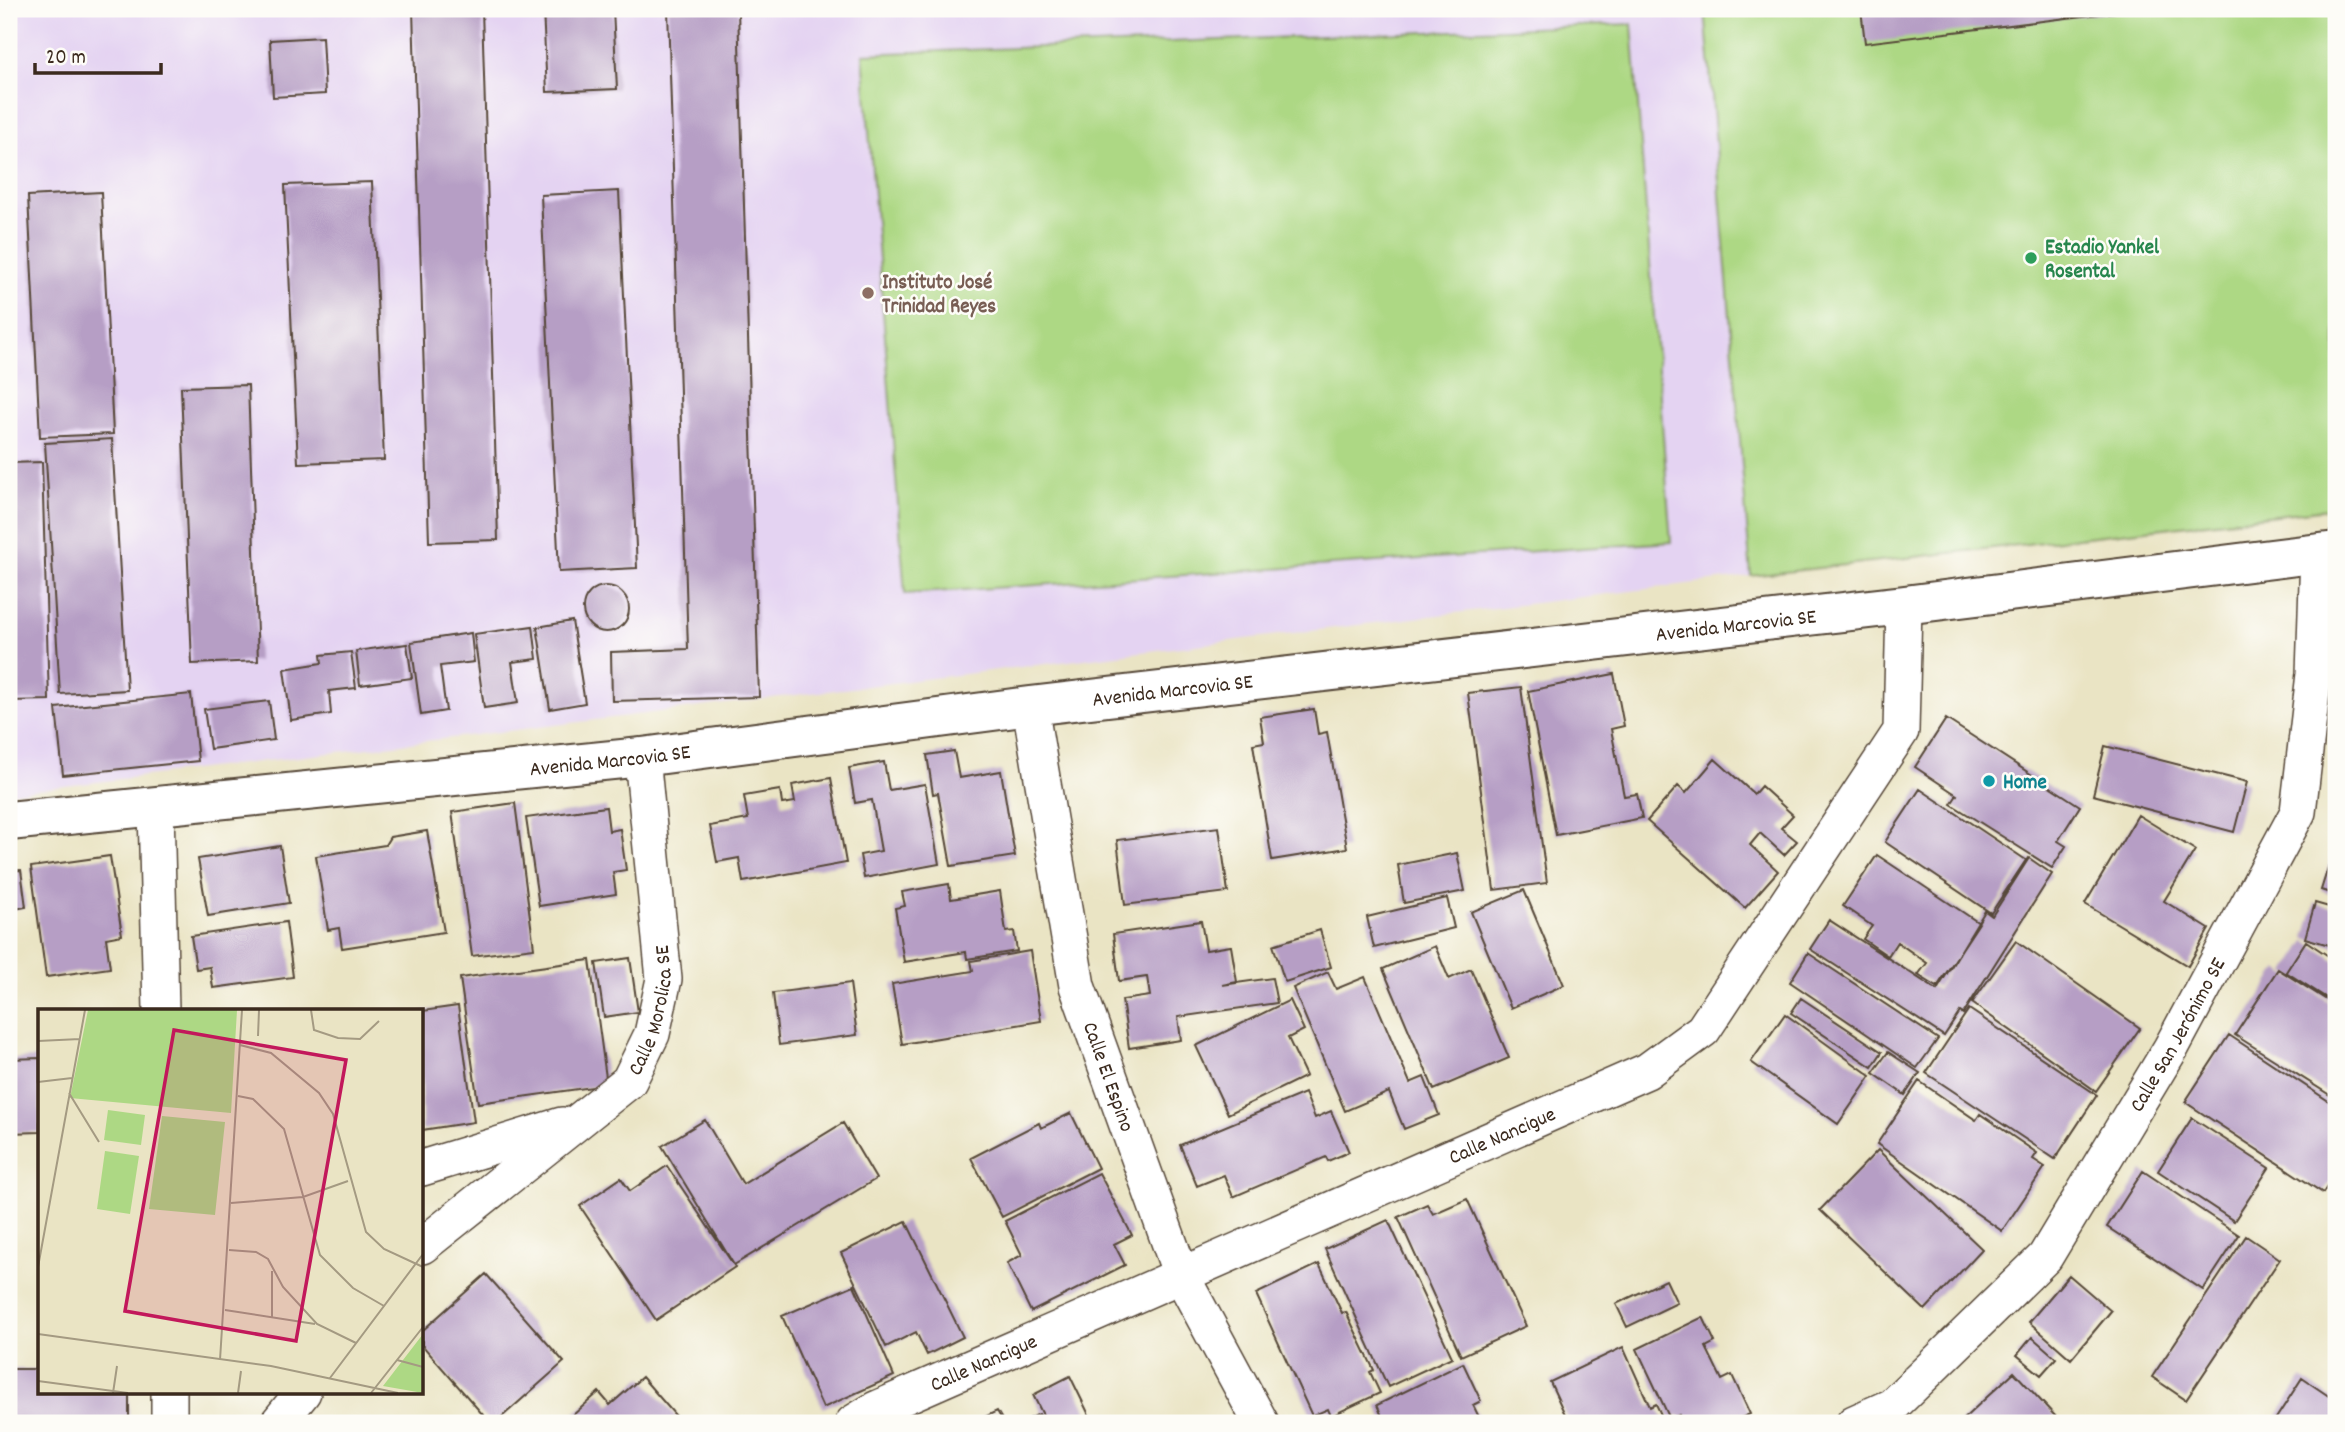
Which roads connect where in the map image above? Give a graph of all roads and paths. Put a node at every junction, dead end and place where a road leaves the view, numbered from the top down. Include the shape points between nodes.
1 (2327, 552) edge
2 (1904, 605) junction
3 (1030, 706) junction
4 (642, 757) junction
5 (156, 808) junction
6 (9, 821) edge
7 (161, 1009) edge
8 (579, 1119) junction
9 (424, 1167) edge
10 (424, 1243) edge
11 (1181, 1275) junction
12 (169, 1394) edge
13 (301, 1394) edge
14 (169, 1423) edge
15 (278, 1423) edge
16 (853, 1423) edge
17 (1261, 1423) edge
18 (1854, 1423) edge

1 - 2 street, Avenida Marcovia SE
1 - 18 street, Calle San Jerónimo SE via 2298,812 2171,1048 2045,1257 1892,1406
2 - 3 street, Avenida Marcovia SE
2 - 11 street, Calle Nancigue via 1901,731 1703,1030 1647,1071
3 - 4 street, Avenida Marcovia SE
3 - 11 street, Calle El Espino via 1077,986
4 - 5 street, Avenida Marcovia SE
4 - 8 street, Calle Morolica SE via 664,979 652,1034 629,1081
5 - 6 street, Avenida Marcovia SE
5 - 7 street
8 - 9 street
8 - 10 street, Calle Morolica SE
11 - 16 street, Calle Nancigue
11 - 17 street, Calle El Espino
12 - 14 street
13 - 15 street

